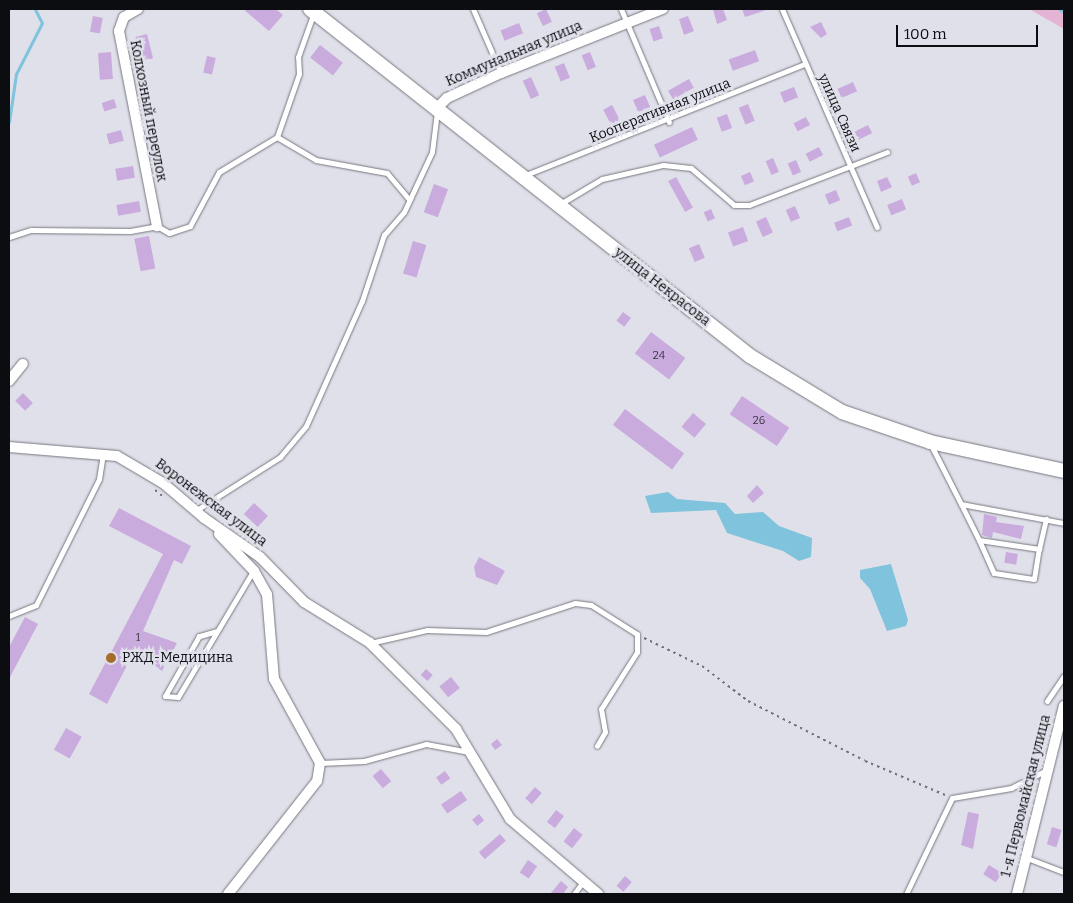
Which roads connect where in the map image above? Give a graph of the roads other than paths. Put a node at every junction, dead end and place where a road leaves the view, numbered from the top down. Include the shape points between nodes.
1 (138, 9) edge
2 (473, 9) edge
3 (620, 9) edge
4 (662, 9) edge
5 (782, 9) edge
6 (312, 10) edge
7 (626, 22) junction
8 (805, 64) junction
9 (501, 73) junction
10 (436, 108) junction
11 (669, 122) junction
12 (277, 137) junction
13 (887, 152) dead end
14 (851, 167) junction
15 (523, 176) junction
16 (410, 200) junction
17 (557, 206) junction
18 (157, 226) junction
19 (877, 227) dead end
20 (9, 237) edge
21 (23, 364) dead end
22 (9, 381) edge
23 (930, 442) junction
24 (9, 447) edge
25 (104, 453) junction
26 (1064, 471) edge
27 (961, 504) junction
28 (195, 511) junction
29 (204, 518) junction
30 (1046, 519) junction
31 (1064, 523) edge
32 (979, 540) junction
33 (1039, 549) junction
34 (254, 571) junction
35 (9, 616) edge
36 (217, 631) junction
37 (370, 643) junction
38 (1064, 676) edge
39 (1047, 701) dead end
40 (1064, 706) edge
41 (597, 746) dead end
42 (470, 752) junction
43 (320, 763) junction
44 (1048, 770) junction
45 (1027, 858) junction
46 (1064, 872) edge
47 (582, 883) junction
48 (228, 894) edge
49 (574, 894) edge
50 (598, 894) edge
51 (906, 894) edge
52 (1017, 894) edge

1 - 18 street, Колхозный переулок via 124,17 119,31
2 - 9 lane
3 - 7 lane
4 - 7 street, Коммунальная улица
5 - 8 lane, улица Связи
6 - 10 main road, улица Некрасова
6 - 12 lane via 298,57 300,74
7 - 9 street, Коммунальная улица
7 - 11 lane
8 - 11 lane, Кооперативная улица
8 - 14 lane, улица Связи
9 - 10 street, Коммунальная улица via 447,98
10 - 15 main road, улица Некрасова
10 - 16 lane via 432,152
11 - 15 lane, Кооперативная улица
12 - 16 lane via 316,160 388,173
12 - 18 lane via 219,172 190,226 170,234
13 - 14 lane
14 - 17 lane via 748,205 734,205 691,168 663,165 602,179
14 - 19 lane, улица Связи
15 - 17 main road, улица Некрасова
16 - 28 lane via 384,235 362,301 306,426 280,458
17 - 23 main road, улица Некрасова via 750,356 842,412
18 - 20 lane via 130,231 30,230
21 - 22 street
23 - 26 main road, улица Некрасова
23 - 27 lane
24 - 25 street, Воронежская улица
25 - 28 street, Воронежская улица via 138,466
25 - 35 lane via 99,479 36,605
27 - 30 lane
27 - 32 lane
28 - 29 street, Воронежская улица
29 - 34 street
29 - 37 street, Воронежская улица via 260,557 304,602
30 - 31 lane
30 - 33 lane
32 - 33 lane
32 - 33 lane via 994,573 1034,579
34 - 36 lane
34 - 43 street via 272,612 274,679
36 - 36 lane via 178,697 165,696 199,636
37 - 41 lane via 427,630 486,632 575,603 591,605 636,634 638,652 600,710 605,732
37 - 42 street, Воронежская улица via 456,729
38 - 39 lane
40 - 44 street, 1-я Первомайская улица
42 - 43 lane via 426,744 364,760
42 - 47 street, Воронежская улица via 510,819
43 - 48 street via 317,781
44 - 45 street, 1-я Первомайская улица
44 - 51 lane via 1011,788 952,798
45 - 46 lane
45 - 52 street, 1-я Первомайская улица
47 - 49 lane
47 - 50 street, Воронежская улица

